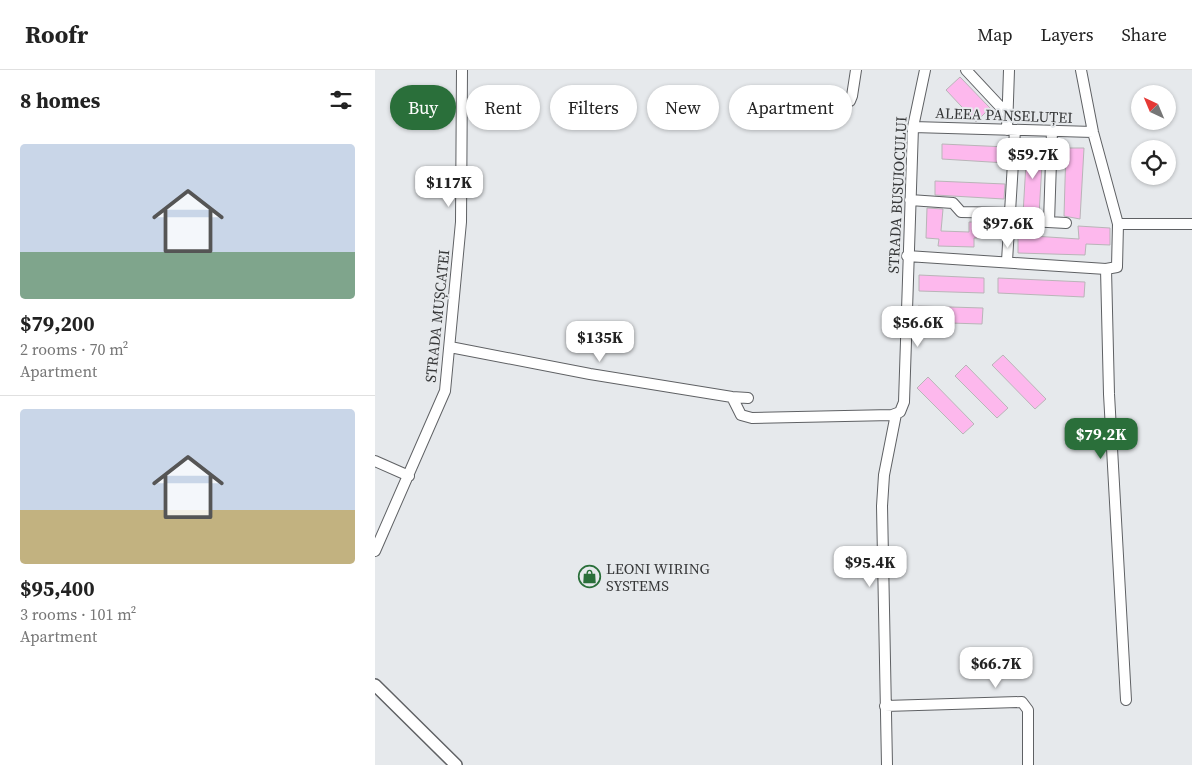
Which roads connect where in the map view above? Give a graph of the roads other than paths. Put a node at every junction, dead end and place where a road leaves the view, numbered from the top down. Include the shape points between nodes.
1 (462, 70) edge
2 (856, 70) edge
3 (925, 70) edge
4 (966, 70) edge
5 (1009, 70) edge
6 (1081, 70) edge
7 (852, 97) edge
8 (1008, 115) junction
9 (913, 127) junction
10 (1011, 130) junction
11 (1052, 131) junction
12 (1093, 132) junction
13 (910, 200) junction
14 (1011, 216) junction
15 (1049, 222) junction
16 (1066, 223) dead end
17 (1118, 224) junction
18 (1192, 224) edge
19 (907, 256) junction
20 (1007, 261) junction
21 (1106, 269) junction
22 (451, 347) junction
23 (732, 397) junction
24 (748, 398) dead end
25 (897, 414) junction
26 (375, 461) edge
27 (409, 476) junction
28 (375, 551) edge
29 (375, 685) edge
30 (1127, 700) dead end
31 (885, 706) junction
32 (456, 765) edge
33 (887, 765) edge
34 (1028, 765) edge

1 - 22 street, STRADA MUȘCATEI via 461,222
2 - 7 street
3 - 9 street, STRADA BUSUIOCULUI
4 - 8 street
5 - 8 street
6 - 12 street
8 - 10 street
9 - 10 street, ALEEA PANSELUȚEI
9 - 13 street, STRADA BUSUIOCULUI
10 - 11 street, ALEEA PANSELUȚEI
10 - 14 street
11 - 12 street, ALEEA PANSELUȚEI
11 - 15 street
12 - 17 street
13 - 14 street via 953,203 961,212
13 - 19 street, STRADA BUSUIOCULUI
14 - 15 street
14 - 20 street
15 - 16 street
17 - 18 street
17 - 21 street via 1117,267
19 - 20 street
19 - 25 street, STRADA BUSUIOCULUI via 904,402
20 - 21 street
21 - 30 street via 1109,394
22 - 23 street
22 - 27 street, STRADA MUȘCATEI via 445,391
23 - 24 street
23 - 25 street via 741,415 752,418
25 - 31 street, STRADA BUSUIOCULUI via 881,506
26 - 27 street
27 - 28 street, STRADA MUȘCATEI
29 - 32 street
31 - 33 street, STRADA BUSUIOCULUI
31 - 34 street via 1022,702 1028,710

